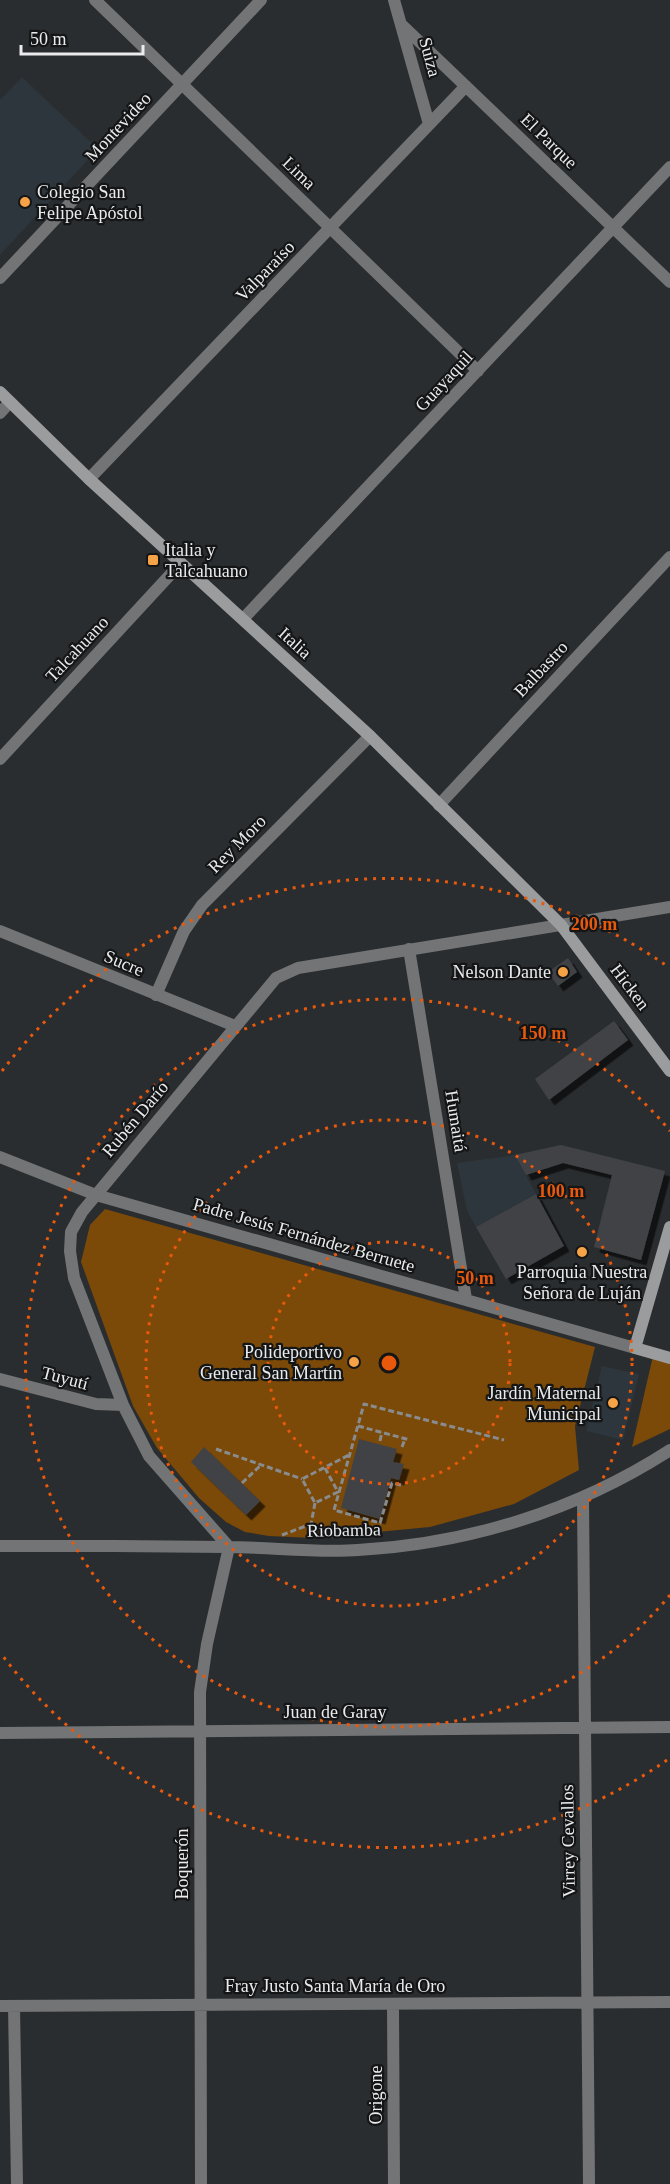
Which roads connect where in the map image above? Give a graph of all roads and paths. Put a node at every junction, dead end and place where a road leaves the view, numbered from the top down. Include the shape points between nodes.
1 (95, 0) edge
2 (261, 0) edge
3 (394, 0) edge
4 (403, 26) junction
5 (182, 86) junction
6 (466, 86) junction
7 (429, 124) junction
8 (670, 167) edge
9 (614, 227) junction
10 (331, 228) junction
11 (0, 278) edge
12 (670, 282) edge
13 (478, 371) junction
14 (0, 392) edge
15 (10, 402) junction
16 (0, 413) edge
17 (89, 479) junction
18 (669, 561) edge
19 (181, 563) junction
20 (243, 620) junction
21 (370, 736) junction
22 (0, 759) edge
23 (439, 805) junction
24 (670, 908) edge
25 (561, 925) junction
26 (0, 931) edge
27 (409, 949) junction
28 (156, 995) junction
29 (235, 1026) junction
30 (670, 1071) edge
31 (0, 1156) edge
32 (96, 1195) junction
33 (670, 1227) edge
34 (466, 1299) junction
35 (635, 1348) junction
36 (670, 1358) edge
37 (0, 1379) edge
38 (123, 1404) junction
39 (358, 1426) junction
40 (382, 1432) junction
41 (405, 1439) junction
42 (410, 1440) dead end
43 (504, 1440) dead end
44 (380, 1441) dead end
45 (402, 1447) dead end
46 (216, 1449) dead end
47 (670, 1450) edge
48 (349, 1455) junction
49 (261, 1465) junction
50 (325, 1468) junction
51 (302, 1479) junction
52 (242, 1483) dead end
53 (400, 1485) dead end
54 (338, 1492) junction
55 (583, 1498) junction
56 (315, 1503) junction
57 (0, 1545) edge
58 (228, 1547) junction
59 (356, 1550) junction
60 (670, 1727) edge
61 (584, 1728) junction
62 (199, 1731) junction
63 (0, 1733) edge
64 (588, 2002) junction
65 (670, 2002) edge
66 (201, 2004) junction
67 (393, 2005) junction
68 (0, 2006) edge
69 (14, 2006) junction
70 (17, 2184) edge
71 (201, 2184) edge
72 (394, 2184) edge
73 (589, 2184) edge

1 - 5 street, Lima
2 - 5 street, Montevideo
3 - 4 street, Suiza
4 - 6 street, El Parque
4 - 7 street, Suiza
5 - 10 street, Lima
5 - 11 street, Montevideo
6 - 7 street, Valparaíso
6 - 9 street, El Parque
7 - 10 street, Valparaíso
8 - 9 street, Guayaquil
9 - 12 street, El Parque
9 - 13 street, Guayaquil
10 - 13 street, Lima
10 - 17 street, Valparaíso
13 - 20 street, Guayaquil
14 - 15 street, Italia
15 - 16 street
15 - 17 street, Italia
17 - 19 street, Italia
18 - 23 street, Balbastro
19 - 20 street, Italia
19 - 22 street, Talcahuano
20 - 21 street, Italia
21 - 23 street, Italia
21 - 28 street, Rey Moro via 202,905 184,931
23 - 25 street, Italia
24 - 25 street, Rubén Darío
25 - 27 street, Rubén Darío
25 - 30 street, Hicken
26 - 28 street, Sucre
27 - 29 street, Rubén Darío via 285,972
27 - 34 street, Humaitá
28 - 29 street, Sucre
29 - 32 street, Rubén Darío
31 - 32 street, Padre Jesús Fernández Berruete
32 - 34 street, Padre Jesús Fernández Berruete
32 - 38 street, Rubén Darío via 71,1232 70,1251 74,1278
33 - 35 street
34 - 35 street, Padre Jesús Fernández Berruete
35 - 36 street, Padre Jesús Fernández Berruete
37 - 38 street, Tuyutí via 96,1404
38 - 58 street, Rubén Darío via 149,1456
39 - 40 path
39 - 43 path via 364,1404
39 - 48 path
40 - 41 path
40 - 44 path
41 - 42 path
41 - 45 path
46 - 49 path
47 - 55 street, Riobamba
48 - 50 path
48 - 54 path
49 - 51 path
49 - 52 path
50 - 51 path
50 - 54 path
51 - 56 path
53 - 54 path via 392,1483 380,1523 334,1510
54 - 56 path
55 - 59 street, Riobamba via 525,1520 469,1535
55 - 61 street, Virrey Cevallos
56 - 59 path via 311,1524
57 - 58 street, Riobamba
58 - 59 street, Riobamba
58 - 62 street, Boquerón via 207,1644
60 - 61 street, Juan de Garay
61 - 62 street, Juan de Garay
61 - 64 street, Virrey Cevallos
62 - 63 street, Juan de Garay
62 - 66 street, Boquerón
64 - 65 street, Fray Justo Santa María de Oro
64 - 67 street, Fray Justo Santa María de Oro
64 - 73 street, Virrey Cevallos
66 - 67 street, Fray Justo Santa María de Oro
66 - 69 street, Fray Justo Santa María de Oro
66 - 71 street, Boquerón
67 - 72 street, Origone
68 - 69 street, Fray Justo Santa María de Oro
69 - 70 street

